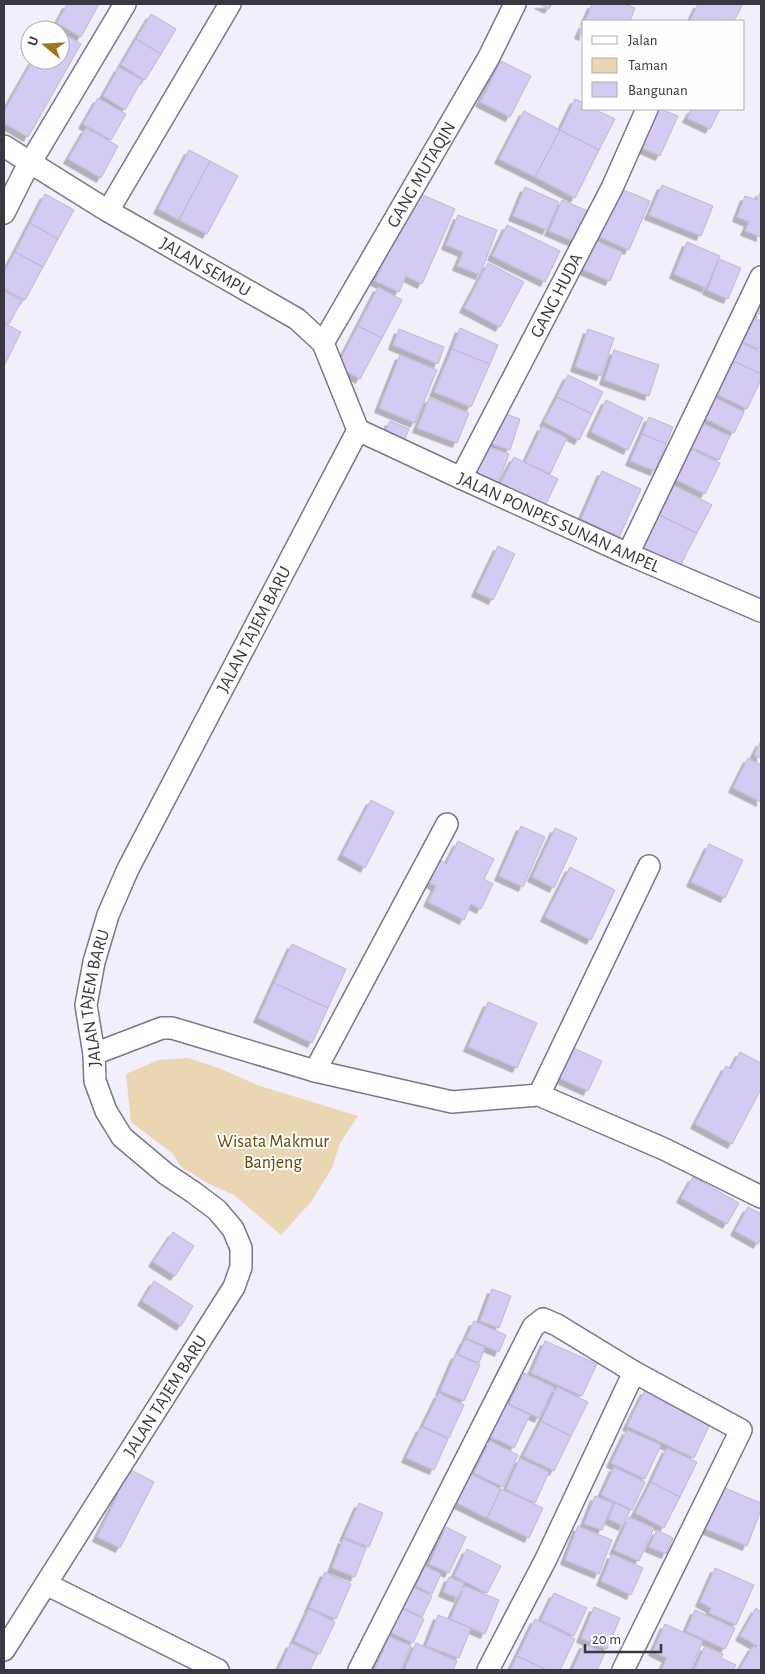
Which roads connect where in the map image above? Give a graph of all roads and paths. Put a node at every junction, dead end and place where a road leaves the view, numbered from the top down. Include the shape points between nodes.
1 (125, 4) edge
2 (230, 4) edge
3 (515, 4) edge
4 (647, 110) edge
5 (4, 146) edge
6 (31, 163) junction
7 (108, 211) junction
8 (4, 213) edge
9 (761, 277) edge
10 (323, 343) junction
11 (358, 430) junction
12 (461, 478) junction
13 (628, 554) junction
14 (760, 605) edge
15 (447, 824) dead end
16 (649, 866) dead end
17 (94, 1054) junction
18 (315, 1071) junction
19 (539, 1094) junction
20 (761, 1197) edge
21 (634, 1372) junction
22 (46, 1584) junction
23 (4, 1650) edge
24 (218, 1670) edge
25 (359, 1670) edge
26 (488, 1670) edge
27 (623, 1670) edge

1 - 6 street
2 - 7 street
3 - 10 street, GANG MUTAQIN via 490,56
4 - 12 street, GANG HUDA via 612,188
5 - 6 street, JALAN SEMPU
6 - 7 street, JALAN SEMPU
6 - 8 street
7 - 10 street, JALAN SEMPU via 297,319
9 - 13 street
10 - 11 street, JALAN SEMPU
11 - 12 street, JALAN PONPES SUNAN AMPEL
11 - 17 street, JALAN TAJEM BARU via 128,869 108,914 86,1005
12 - 13 street, JALAN PONPES SUNAN AMPEL
13 - 14 street, JALAN PONPES SUNAN AMPEL
15 - 18 street
16 - 19 street
17 - 18 street via 162,1028 172,1028
17 - 22 street, JALAN TAJEM BARU via 95,1081 106,1111 122,1137 166,1174 217,1210 233,1229 241,1248 241,1267 234,1286
18 - 19 street via 452,1102
19 - 20 street via 664,1149
21 - 25 street via 557,1325 543,1319 533,1327
21 - 26 street via 546,1559
21 - 27 street via 741,1430
22 - 23 street, JALAN TAJEM BARU
22 - 24 street

